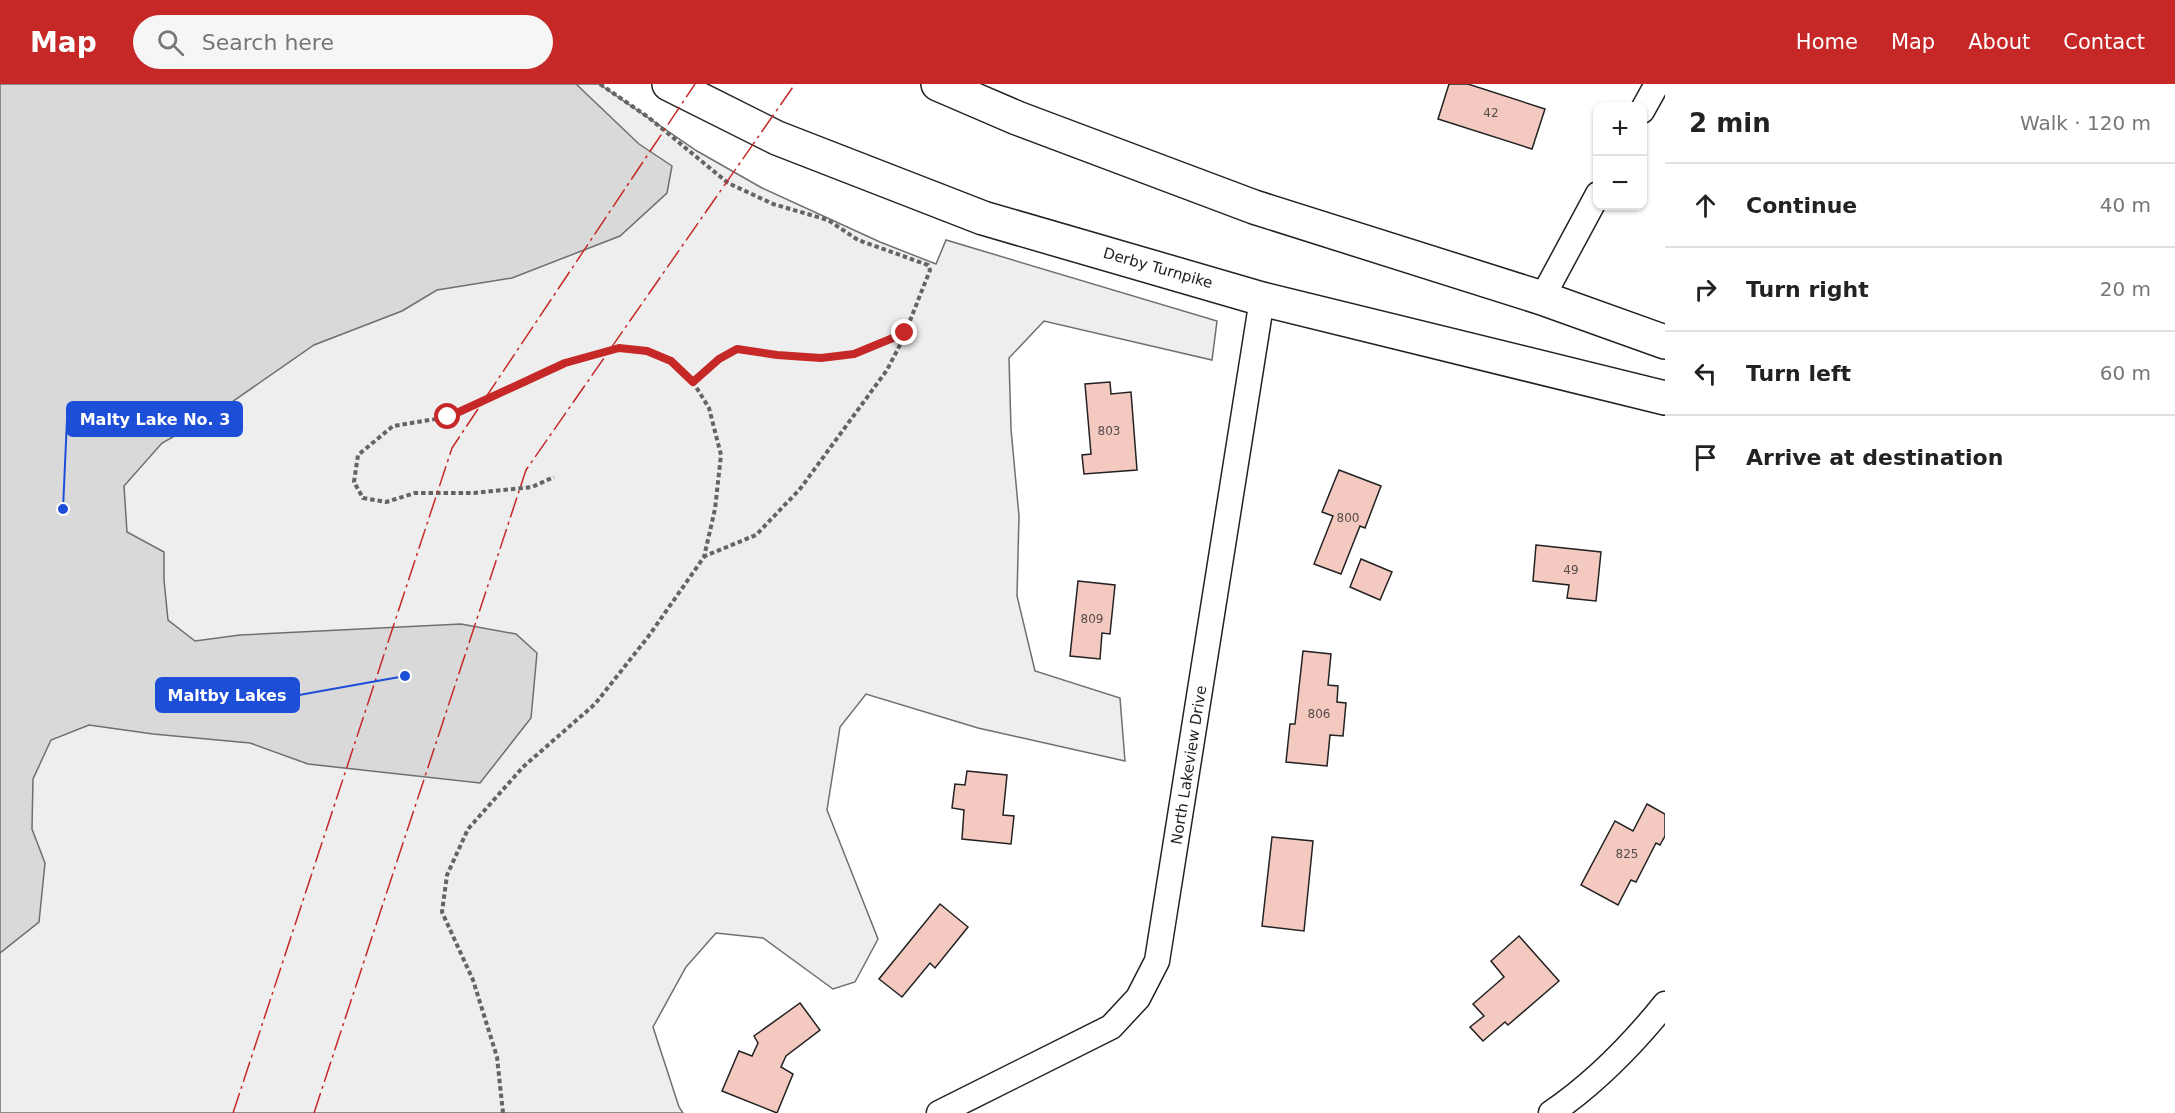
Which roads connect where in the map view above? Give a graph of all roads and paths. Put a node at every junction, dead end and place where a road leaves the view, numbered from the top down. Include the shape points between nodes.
1 (600, 84) edge
2 (669, 84) edge
3 (938, 84) edge
4 (1657, 84) edge
5 (1647, 102) edge
6 (1593, 203) edge
7 (1542, 298) junction
8 (1262, 299) junction
9 (905, 333) junction
10 (1665, 342) edge
11 (693, 382) junction
12 (1665, 398) edge
13 (554, 477) dead end
14 (704, 557) junction
15 (1665, 1004) edge
16 (503, 1113) edge
17 (939, 1113) edge
18 (1551, 1113) edge

1 - 9 path via 648,117 728,183 773,204 828,220 858,240 928,265 930,270
2 - 8 highway, Derby Turnpike via 777,138 983,218
3 - 7 highway via 1017,118 1254,207
4 - 5 street
6 - 7 street
7 - 10 highway
8 - 12 highway, Derby Turnpike
8 - 17 street, North Lakeview Drive via 1157,961 1138,998 1111,1027
9 - 11 path via 854,354 821,358 737,349
9 - 14 path via 888,370 800,489 756,534
11 - 13 path via 671,361 647,351 619,348 565,363 448,417 393,426 358,455 354,482 363,498 386,502 415,493 532,488
11 - 14 path via 709,408 721,455
14 - 16 path via 595,704 522,767 468,830 447,875 442,912 473,980 497,1057
15 - 18 street via 1641,1034 1590,1084

